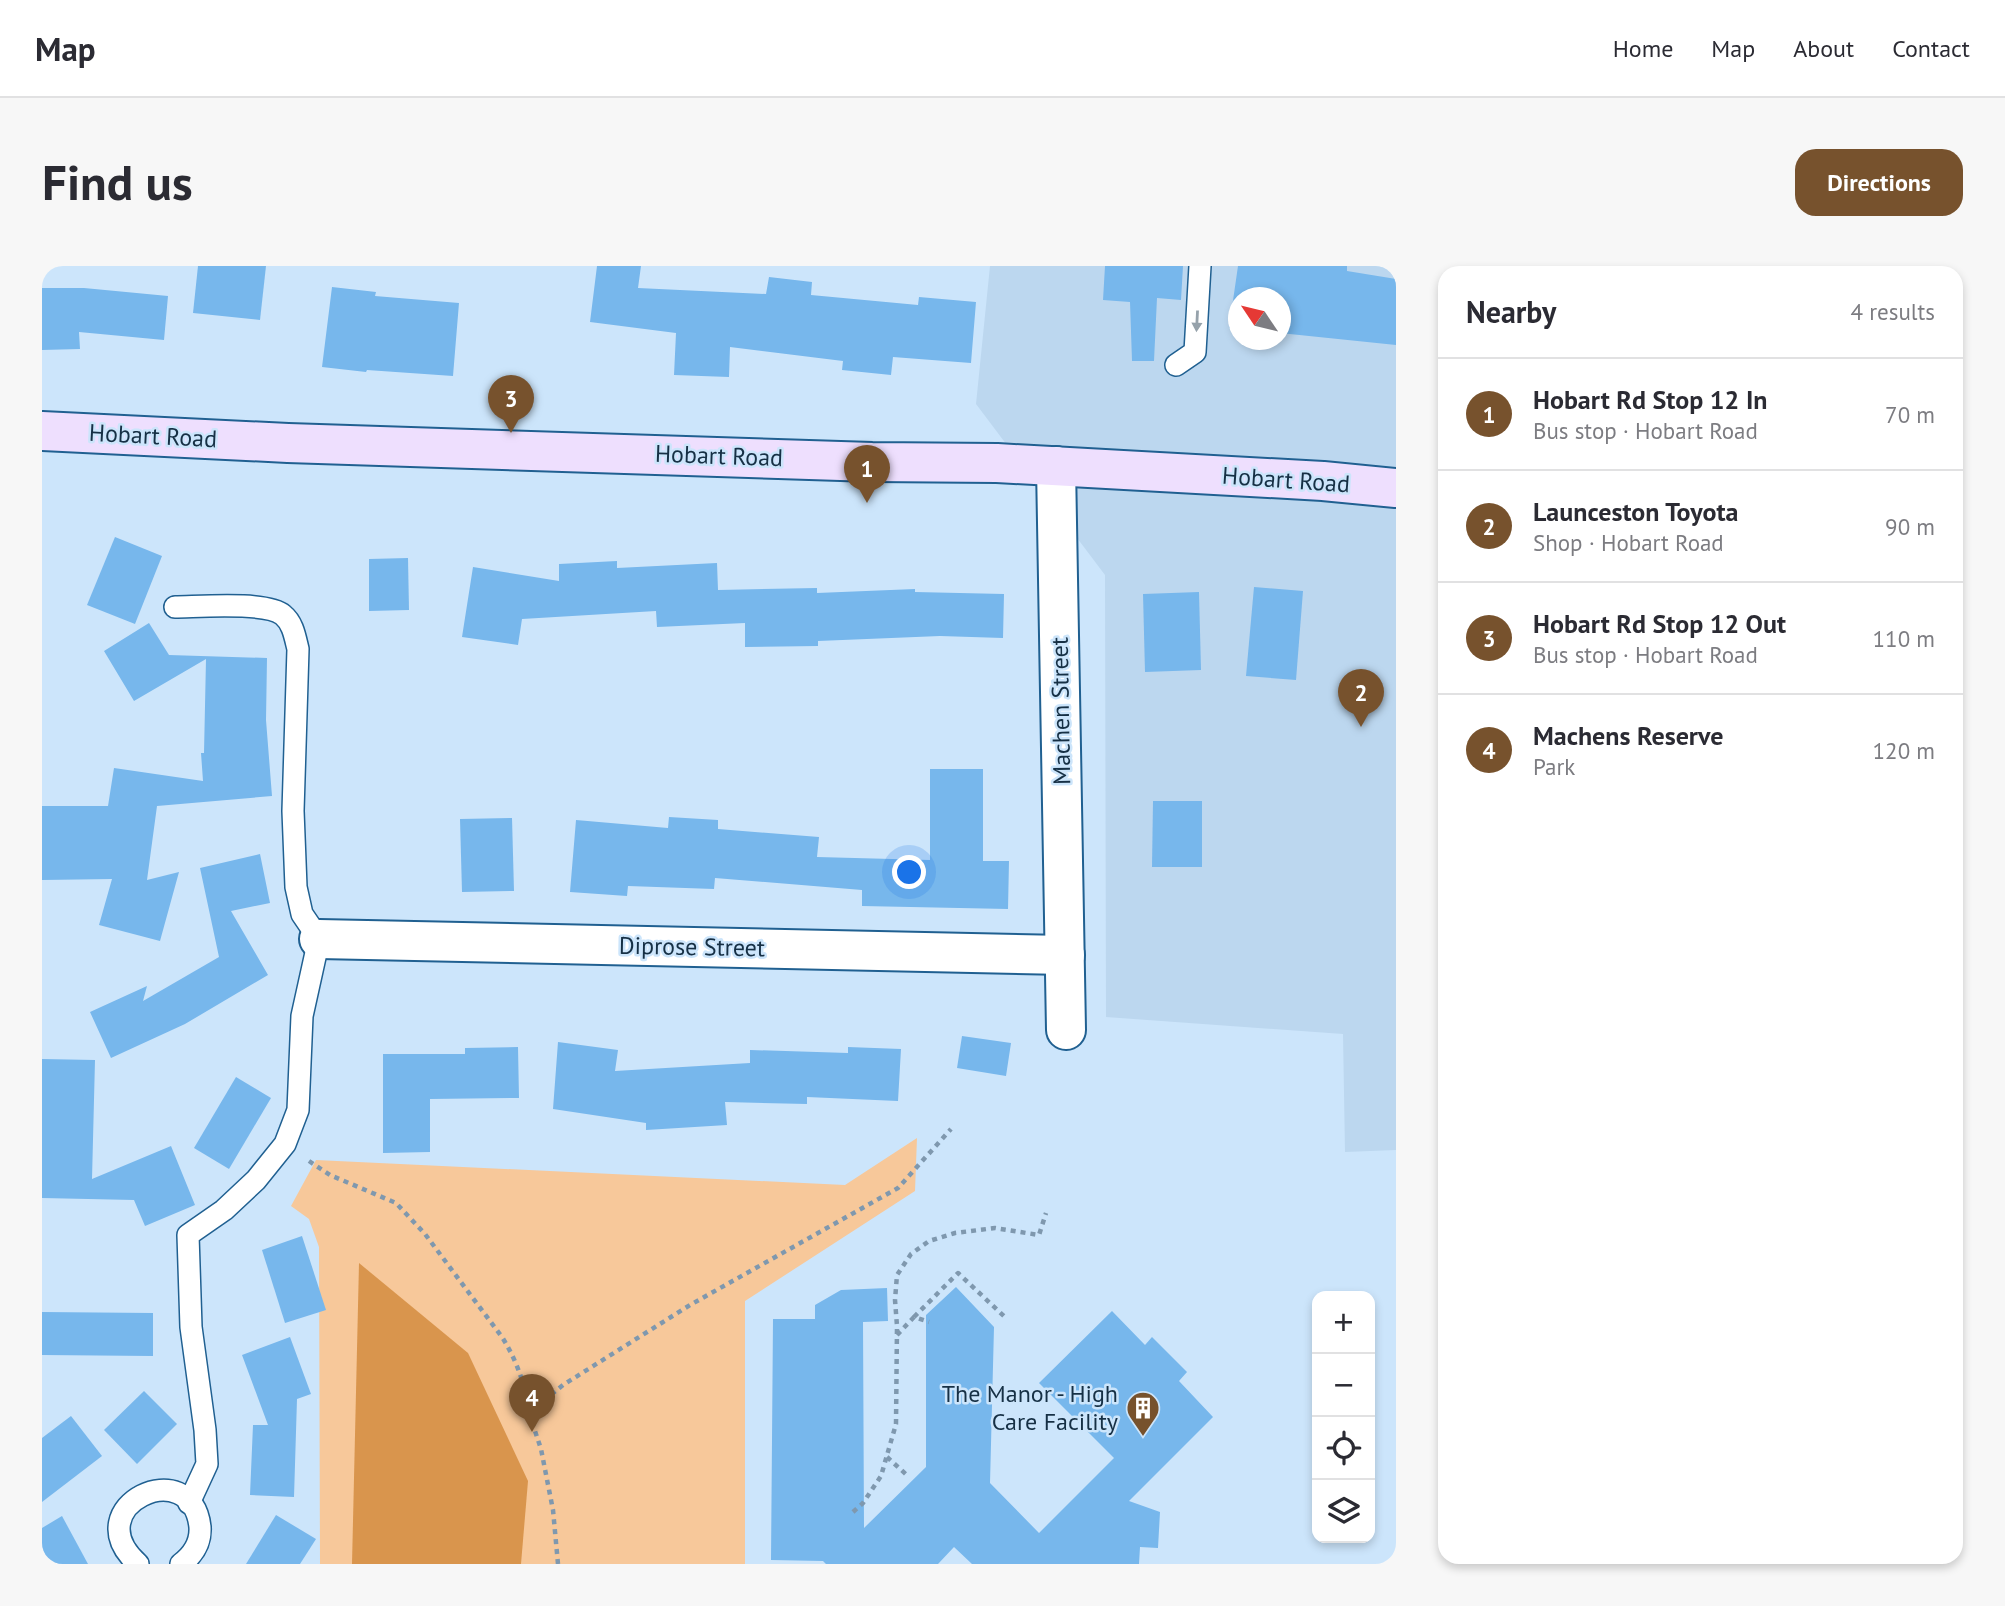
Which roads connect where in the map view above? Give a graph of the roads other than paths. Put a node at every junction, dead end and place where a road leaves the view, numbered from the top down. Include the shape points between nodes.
1 (1200, 266) edge
2 (1176, 365) dead end
3 (42, 431) edge
4 (1056, 466) junction
5 (1396, 488) edge
6 (174, 607) dead end
7 (319, 939) junction
8 (1065, 955) junction
9 (1066, 1030) dead end
10 (189, 1503) junction
11 (138, 1564) edge
12 (181, 1564) edge

1 -> 2 lane via 1195,352
3 - 4 main road, Hobart Road via 288,443
4 - 5 main road, Hobart Road
4 - 8 street, Machen Street
6 - 7 lane via 263,607 282,615 292,628 298,649 293,811 296,887 302,914
7 - 8 street, Diprose Street
7 - 10 lane via 302,1016 298,1110 285,1144 256,1180 188,1235 191,1327 206,1464
8 - 9 street, Machen Street
10 - 11 lane via 160,1490 148,1492 127,1507 121,1518 122,1544
10 - 12 lane via 199,1519 200,1533 190,1558

